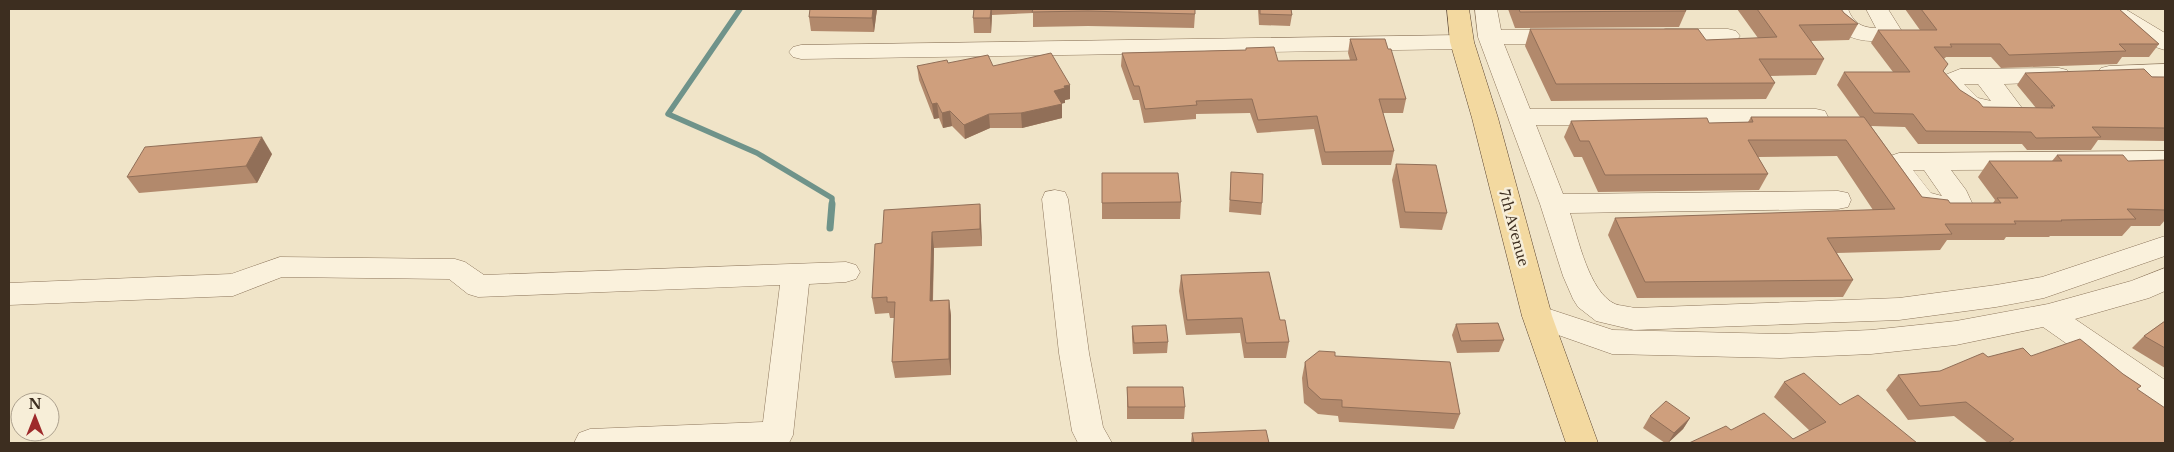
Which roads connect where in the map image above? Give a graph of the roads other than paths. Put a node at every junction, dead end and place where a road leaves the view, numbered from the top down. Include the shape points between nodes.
1 (1458, 9) edge
2 (1486, 9) edge
3 (1837, 9) edge
4 (1877, 9) edge
5 (2111, 9) edge
6 (1589, 36) edge
7 (1649, 36) edge
8 (1728, 36) dead end
9 (1490, 37) junction
10 (1462, 42) junction
11 (2165, 43) edge
12 (801, 52) dead end
13 (2165, 71) edge
14 (1985, 77) dead end
15 (1521, 116) junction
16 (1816, 116) edge
17 (2165, 160) edge
18 (1931, 161) dead end
19 (1055, 199) dead end
20 (1838, 200) dead end
21 (1553, 204) junction
22 (2165, 246) edge
23 (846, 272) dead end
24 (796, 274) junction
25 (2165, 279) edge
26 (9, 294) edge
27 (2048, 315) junction
28 (1538, 316) junction
29 (2165, 396) edge
30 (590, 443) edge
31 (1096, 443) edge
32 (1582, 443) edge

1 - 10 main road, 7th Avenue
2 - 9 street
3 - 4 street via 1841,23 1852,30 1861,34 1891,33
5 - 11 street
6 - 9 street
7 - 8 street
9 - 15 street
10 - 12 street
10 - 28 main road, 7th Avenue
13 - 14 street
15 - 16 street
15 - 21 street
17 - 18 street
19 - 31 street via 1074,353 1088,431
20 - 21 street
21 - 22 street via 1588,299 1606,313 1634,319 1899,309 2044,287
23 - 24 street
24 - 26 street via 478,286 455,269 280,267 233,285
24 - 30 street via 777,435
25 - 27 street via 2139,290
27 - 28 street via 1956,333 1871,342 1780,346 1612,342
27 - 29 street
28 - 32 main road, 7th Avenue

